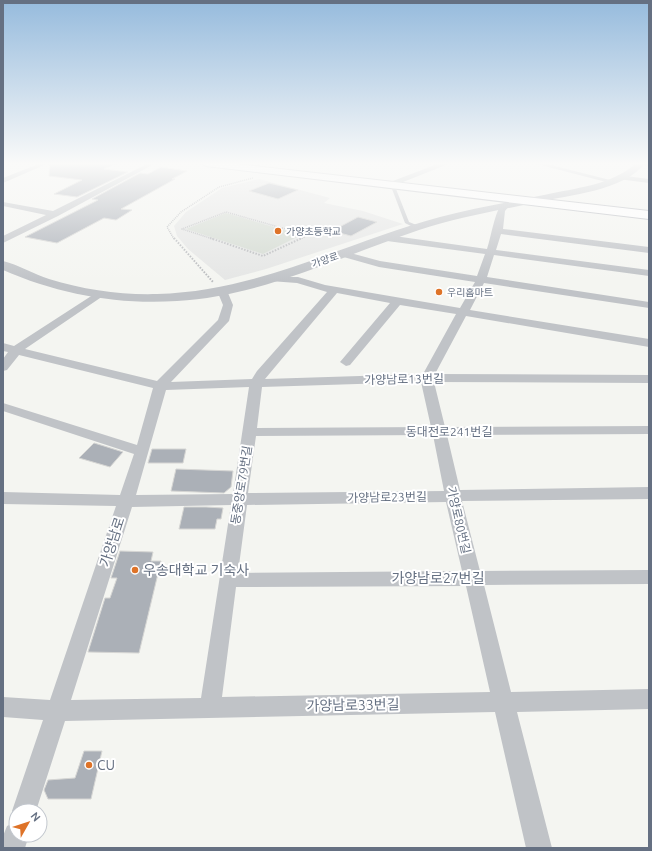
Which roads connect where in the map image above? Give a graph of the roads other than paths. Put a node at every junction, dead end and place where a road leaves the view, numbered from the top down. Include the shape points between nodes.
1 (76, 203) edge
2 (399, 203) edge
3 (487, 203) edge
4 (520, 203) edge
5 (543, 203) edge
6 (3, 204) edge
7 (505, 206) junction
8 (479, 211) junction
9 (55, 214) junction
10 (649, 215) edge
11 (417, 227) junction
12 (498, 231) junction
13 (387, 238) junction
14 (3, 240) edge
15 (649, 250) edge
16 (489, 252) junction
17 (343, 254) junction
18 (3, 265) edge
19 (649, 273) edge
20 (274, 279) junction
21 (481, 279) junction
22 (334, 290) junction
23 (223, 293) junction
24 (99, 294) junction
25 (397, 301) junction
26 (649, 305) edge
27 (462, 312) junction
28 (649, 343) edge
29 (3, 346) edge
30 (16, 350) junction
31 (346, 362) dead end
32 (3, 367) edge
33 (427, 378) junction
34 (649, 379) edge
35 (256, 384) junction
36 (160, 386) junction
37 (3, 407) edge
38 (649, 430) edge
39 (439, 431) junction
40 (249, 432) junction
41 (142, 452) junction
42 (649, 493) edge
43 (453, 496) junction
44 (4, 499) edge
45 (239, 499) junction
46 (125, 501) junction
47 (649, 577) edge
48 (473, 578) junction
49 (228, 580) junction
50 (649, 699) edge
51 (503, 702) junction
52 (3, 707) edge
53 (210, 708) junction
54 (57, 711) junction
55 (27, 803) edge
56 (539, 848) edge

1 - 9 street
2 - 11 lane via 407,223
3 - 8 street
4 - 7 street, 가양로
5 - 10 main road
6 - 9 street
7 - 8 street, 가양로
7 - 12 street via 501,210
8 - 11 street, 가양로
9 - 14 street
11 - 13 street, 가양로
12 - 15 street
12 - 16 street
13 - 16 street
13 - 17 street, 가양로
16 - 19 street
16 - 21 street
17 - 20 street, 가양로
17 - 21 street via 379,264
18 - 24 street, 가양로 via 55,286
20 - 22 street via 298,280
20 - 23 street, 가양로
21 - 26 street
21 - 27 street
22 - 25 street
22 - 35 street, 동중앙로79번길 via 261,374
23 - 24 street, 가양로 via 136,298
23 - 36 street, 가양남로 via 228,304 223,321
24 - 30 street
25 - 27 street
25 - 31 street
27 - 28 street
27 - 33 street
29 - 30 street, 가양남로13번길
30 - 32 street
30 - 36 street, 가양남로13번길
33 - 34 street, 가양남로13번길
33 - 35 street, 가양남로13번길
33 - 39 street, 가양로80번길
35 - 36 street, 가양남로13번길
35 - 40 street, 동중앙로79번길
36 - 41 street, 가양남로
37 - 41 street
38 - 39 street, 동대전로241번길
39 - 40 street, 동대전로241번길
39 - 43 street, 가양로80번길
40 - 45 street, 동중앙로79번길
41 - 46 street, 가양남로
42 - 43 street, 가양남로23번길
43 - 45 street, 가양남로23번길
43 - 48 street, 가양로80번길
44 - 46 street, 가양남로23번길
45 - 46 street, 가양남로23번길
45 - 49 street, 동중앙로79번길
46 - 54 street, 가양남로
47 - 48 street, 가양남로27번길
48 - 49 street, 가양남로27번길
48 - 51 street, 가양로80번길
49 - 53 street, 동중앙로79번길
50 - 51 street, 가양남로33번길
51 - 53 street, 가양남로33번길
51 - 56 street, 가양로80번길
52 - 54 street, 가양남로33번길
53 - 54 street, 가양남로33번길
54 - 55 street, 가양남로

